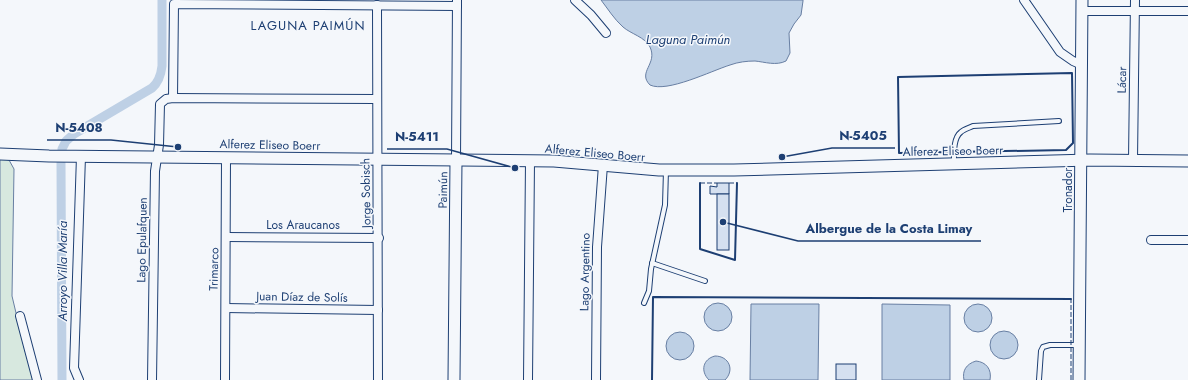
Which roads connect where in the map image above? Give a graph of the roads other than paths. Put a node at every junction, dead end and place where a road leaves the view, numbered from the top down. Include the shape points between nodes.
1 (575, 0) edge
2 (1024, 0) edge
3 (1136, 0) edge
4 (457, 3) edge
5 (377, 5) junction
6 (1082, 5) edge
7 (1135, 11) junction
8 (1188, 11) edge
9 (606, 33) dead end
10 (1082, 65) junction
11 (173, 98) junction
12 (377, 99) junction
13 (1059, 122) dead end
14 (0, 154) edge
15 (81, 156) junction
16 (157, 157) junction
17 (226, 158) junction
18 (377, 159) junction
19 (456, 160) junction
20 (1081, 160) junction
21 (1133, 160) junction
22 (530, 161) junction
23 (1188, 161) edge
24 (954, 164) junction
25 (603, 165) junction
26 (666, 170) junction
27 (227, 237) junction
28 (379, 238) junction
29 (1151, 240) dead end
30 (1188, 240) edge
31 (652, 263) junction
32 (705, 281) dead end
33 (644, 303) dead end
34 (226, 308) junction
35 (378, 310) junction
36 (20, 316) dead end
37 (1079, 345) junction
38 (37, 380) edge
39 (79, 380) edge
40 (152, 380) edge
41 (225, 380) edge
42 (378, 380) edge
43 (454, 380) edge
44 (528, 380) edge
45 (596, 380) edge
46 (1039, 380) edge
47 (1079, 380) edge

1 - 9 street
2 - 10 street via 1060,52
3 - 7 street, Lácar
4 - 5 street
4 - 19 street, Paimún
5 - 11 street via 174,4
5 - 12 street, Jorge Sobisch
6 - 7 street
6 - 10 street, Tronador
7 - 8 street
7 - 21 street, Lácar
10 - 20 street, Tronador
11 - 12 street
11 - 16 street, Lago Epulafquen via 162,101 160,108
12 - 18 street, Jorge Sobisch
13 - 24 lane via 973,126 961,131 957,136
14 - 15 street, Alferez Eliseo Boerr
15 - 16 street, Alferez Eliseo Boerr
15 - 39 street via 74,368
16 - 17 street, Alferez Eliseo Boerr
16 - 40 street, Lago Epulafquen
17 - 18 street, Alferez Eliseo Boerr
17 - 27 street, Trimarco
18 - 19 street, Alferez Eliseo Boerr
18 - 28 street, Jorge Sobisch
19 - 22 street, Alferez Eliseo Boerr
19 - 43 street, Paimún
20 - 21 street, Alferez Eliseo Boerr
20 - 24 street, Alferez Eliseo Boerr
20 - 37 street, Tronador
21 - 23 street, Alferez Eliseo Boerr
22 - 25 street, Alferez Eliseo Boerr
22 - 44 street
24 - 26 street, Alferez Eliseo Boerr
25 - 26 street, Alferez Eliseo Boerr
25 - 45 street, Lago Argentino via 597,247
26 - 31 lane via 665,200
27 - 28 street, Los Araucanos
27 - 34 street, Trimarco
28 - 35 street, Jorge Sobisch
29 - 30 street
31 - 32 lane
31 - 33 lane via 649,291
34 - 35 street, Juan Díaz de Solís
34 - 41 street, Trimarco
35 - 42 street, Jorge Sobisch
36 - 38 street
37 - 46 lane via 1043,347
37 - 47 street, Tronador

